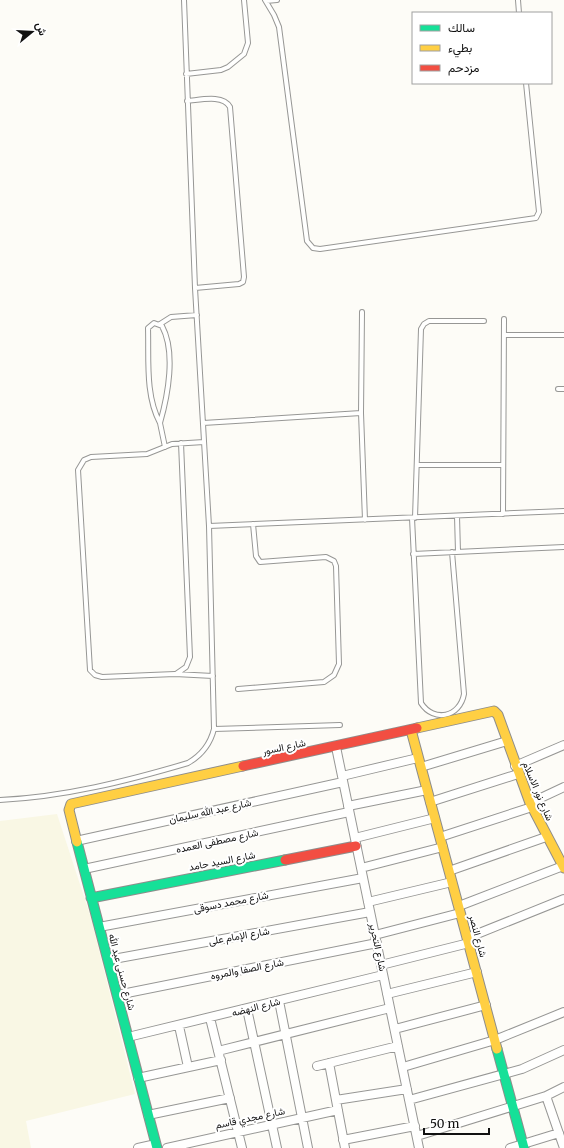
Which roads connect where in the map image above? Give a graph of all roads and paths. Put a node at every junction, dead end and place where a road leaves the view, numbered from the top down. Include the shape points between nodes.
1 (184, 0) edge
2 (244, 0) edge
3 (277, 0) edge
4 (518, 0) edge
5 (265, 1) edge
6 (519, 12) edge
7 (186, 74) junction
8 (526, 84) edge
9 (187, 101) junction
10 (196, 288) junction
11 (362, 312) dead end
12 (197, 315) junction
13 (504, 319) dead end
14 (484, 321) dead end
15 (160, 324) junction
16 (504, 335) junction
17 (564, 335) edge
18 (558, 389) dead end
19 (564, 389) edge
20 (361, 413) junction
21 (160, 423) junction
22 (203, 424) junction
23 (204, 442) junction
24 (181, 443) junction
25 (165, 447) junction
26 (417, 465) junction
27 (504, 465) junction
28 (564, 511) edge
29 (503, 514) junction
30 (457, 516) junction
31 (413, 518) junction
32 (365, 520) junction
33 (253, 524) junction
34 (209, 526) junction
35 (564, 547) edge
36 (452, 552) junction
37 (458, 552) junction
38 (413, 554) junction
39 (176, 674) junction
40 (213, 676) junction
41 (238, 689) dead end
42 (499, 719) joint
43 (340, 725) dead end
44 (214, 729) junction
45 (411, 730) junction
46 (507, 741) junction
47 (564, 744) edge
48 (336, 747) junction
49 (419, 763) junction
50 (517, 770) junction
51 (342, 779) junction
52 (564, 787) edge
53 (427, 790) junction
54 (0, 800) edge
55 (430, 802) junction
56 (531, 805) junction
57 (70, 806) joint
58 (349, 809) junction
59 (435, 818) junction
60 (440, 837) junction
61 (546, 837) junction
62 (76, 841) junction
63 (355, 842) junction
64 (442, 847) junction
65 (563, 863) edge
66 (361, 868) junction
67 (84, 869) junction
68 (449, 871) junction
69 (363, 878) junction
70 (452, 882) junction
71 (92, 898) junction
72 (564, 899) edge
73 (368, 902) junction
74 (459, 910) junction
75 (370, 912) junction
76 (99, 927) junction
77 (376, 939) junction
78 (468, 940) junction
79 (108, 960) junction
80 (381, 965) junction
81 (477, 972) junction
82 (383, 975) junction
83 (387, 994) junction
84 (117, 995) junction
85 (279, 1001) junction
86 (486, 1005) junction
87 (390, 1008) junction
88 (247, 1009) junction
89 (564, 1012) edge
90 (210, 1018) junction
91 (179, 1026) junction
92 (394, 1029) junction
93 (285, 1034) junction
94 (128, 1037) junction
95 (495, 1040) junction
96 (254, 1042) junction
97 (398, 1046) junction
98 (564, 1050) edge
99 (218, 1051) junction
100 (221, 1060) junction
101 (329, 1063) junction
102 (317, 1066) dead end
103 (188, 1067) junction
104 (403, 1067) junction
105 (504, 1075) junction
106 (138, 1078) junction
107 (564, 1087) edge
108 (407, 1089) junction
109 (546, 1096) junction
110 (230, 1098) junction
111 (336, 1100) junction
112 (409, 1100) junction
113 (513, 1107) junction
114 (338, 1110) junction
115 (148, 1115) junction
116 (302, 1118) junction
117 (272, 1125) junction
118 (415, 1126) junction
119 (238, 1132) junction
120 (559, 1133) junction
121 (417, 1136) junction
122 (344, 1144) edge
123 (156, 1146) edge
124 (524, 1146) edge
125 (138, 1148) edge
126 (167, 1148) edge
127 (242, 1148) edge
128 (277, 1148) edge
129 (308, 1148) edge
130 (419, 1148) edge
131 (510, 1148) edge
132 (564, 1148) edge

1 - 7 lane
2 - 7 lane via 248,43 244,54 225,69
3 - 5 lane
4 - 6 lane
5 - 8 lane via 279,27 307,241 313,248 536,218 539,212
7 - 9 lane
9 - 10 lane
9 - 10 lane via 220,99 230,107 244,277 243,282 239,284
10 - 12 lane
11 - 20 lane
12 - 15 lane via 172,317
12 - 22 lane
13 - 16 lane
14 - 26 lane via 429,321 420,329
15 - 21 lane via 168,343 169,387
15 - 21 lane via 151,324 148,328 150,395
16 - 17 lane
16 - 27 lane
18 - 19 lane
20 - 22 lane
20 - 32 lane
21 - 25 lane
22 - 23 lane
23 - 24 lane
23 - 34 lane
24 - 25 lane
24 - 39 lane via 190,657 186,667
25 - 39 lane via 147,454 91,457 84,460 78,470 90,670 102,677
26 - 27 lane
26 - 31 lane
27 - 29 lane
28 - 29 lane
29 - 30 lane
30 - 31 lane
30 - 37 lane
31 - 32 lane
31 - 38 lane
32 - 33 lane
33 - 34 lane
33 - 41 lane via 256,556 260,562 326,557 334,561 339,664 334,675 324,682
34 - 40 lane
35 - 37 lane
36 - 37 lane
36 - 38 lane
36 - 38 lane via 464,694 462,703 455,711 441,716 431,714 421,703
39 - 40 lane
40 - 44 lane
42 - 45 street, شارع السور via 496,712 491,711
42 - 46 street, شارع نور الاسلام
43 - 44 lane
44 - 54 lane via 208,745 199,756 188,763 130,780 58,794
45 - 48 street, شارع السور
45 - 49 street, شارع النصر
46 - 49 street, شارع عبد الله سليمان
46 - 50 street, شارع نور الاسلام
47 - 50 street
48 - 51 street, شارع التحرير
48 - 57 street, شارع السور via 74,803
49 - 51 street, شارع عبد الله سليمان
49 - 53 street, شارع النصر
50 - 55 street
50 - 56 street, شارع نور الاسلام
51 - 58 street, شارع التحرير
51 - 62 street, شارع عبد الله سليمان
52 - 56 street
53 - 55 street, شارع النصر
53 - 58 street, شارع مصطفى العمده
55 - 59 street, شارع النصر
56 - 60 street
56 - 61 street, شارع نور الاسلام
57 - 62 street, شارع حسنى عبد الله
58 - 63 street, شارع التحرير
58 - 67 street, شارع مصطفى العمده
59 - 60 street, شارع النصر
59 - 63 street
60 - 64 street, شارع النصر
61 - 65 street, شارع نور الاسلام
61 - 68 street
62 - 67 street, شارع حسنى عبد الله
63 - 66 street, شارع التحرير
63 - 71 street, شارع السيد حامد
64 - 66 street
64 - 68 street, شارع النصر
65 - 74 street, شارع الصفا والمروه
66 - 69 street, شارع التحرير
67 - 71 street, شارع حسنى عبد الله
68 - 70 street, شارع النصر
69 - 73 street, شارع التحرير
69 - 76 street, شارع محمد دسوقى
70 - 73 street
70 - 74 street, شارع النصر
71 - 76 street, شارع حسنى عبد الله
72 - 78 street
73 - 75 street, شارع التحرير
74 - 77 street, شارع الصفا والمروه
74 - 78 street, شارع النصر
75 - 77 street, شارع التحرير
75 - 79 street, شارع الإمام على
76 - 79 street, شارع حسنى عبد الله
77 - 80 street, شارع التحرير
77 - 84 street, شارع الصفا والمروه
78 - 80 street
78 - 81 street, شارع النصر
79 - 84 street, شارع حسنى عبد الله
80 - 82 street, شارع التحرير
81 - 83 street
81 - 86 street, شارع النصر
82 - 83 street, شارع التحرير
82 - 85 street, شارع النهضه
83 - 87 street, شارع التحرير
84 - 94 street, شارع حسنى عبد الله
85 - 88 street, شارع النهضه
85 - 93 street
86 - 92 street
86 - 95 street, شارع النصر
87 - 92 street, شارع التحرير
87 - 93 street
88 - 90 street, شارع النهضه
88 - 96 street
89 - 95 street
90 - 91 street, شارع النهضه
90 - 99 street
91 - 94 street, شارع النهضه
91 - 103 street
92 - 97 street, شارع التحرير
93 - 96 street
93 - 116 street
94 - 106 street, شارع حسنى عبد الله
95 - 104 street
95 - 105 street, شارع النصر
96 - 99 street
96 - 117 street
97 - 101 street
97 - 104 street, شارع التحرير
98 - 105 street
99 - 100 street
100 - 103 street
100 - 110 street
101 - 102 street
101 - 111 street
103 - 106 street
104 - 108 street, شارع التحرير
105 - 112 street
105 - 113 street, شارع النصر
106 - 115 street, شارع حسنى عبد الله
107 - 109 street
108 - 111 street
108 - 112 street, شارع التحرير
109 - 113 street
109 - 120 street
110 - 115 street
110 - 119 street
111 - 114 street
112 - 118 street, شارع التحرير
113 - 121 street
113 - 124 street, شارع النصر
114 - 116 street, شارع مجدي قاسم
114 - 122 street
115 - 123 street, شارع حسنى عبد الله
116 - 117 street, شارع مجدي قاسم
116 - 129 street
117 - 119 street, شارع مجدي قاسم
117 - 128 street
118 - 121 street, شارع التحرير
118 - 122 street
119 - 126 street, شارع مجدي قاسم
119 - 127 street
120 - 124 street
120 - 132 street
121 - 130 street, شارع التحرير
123 - 125 street
124 - 131 street

